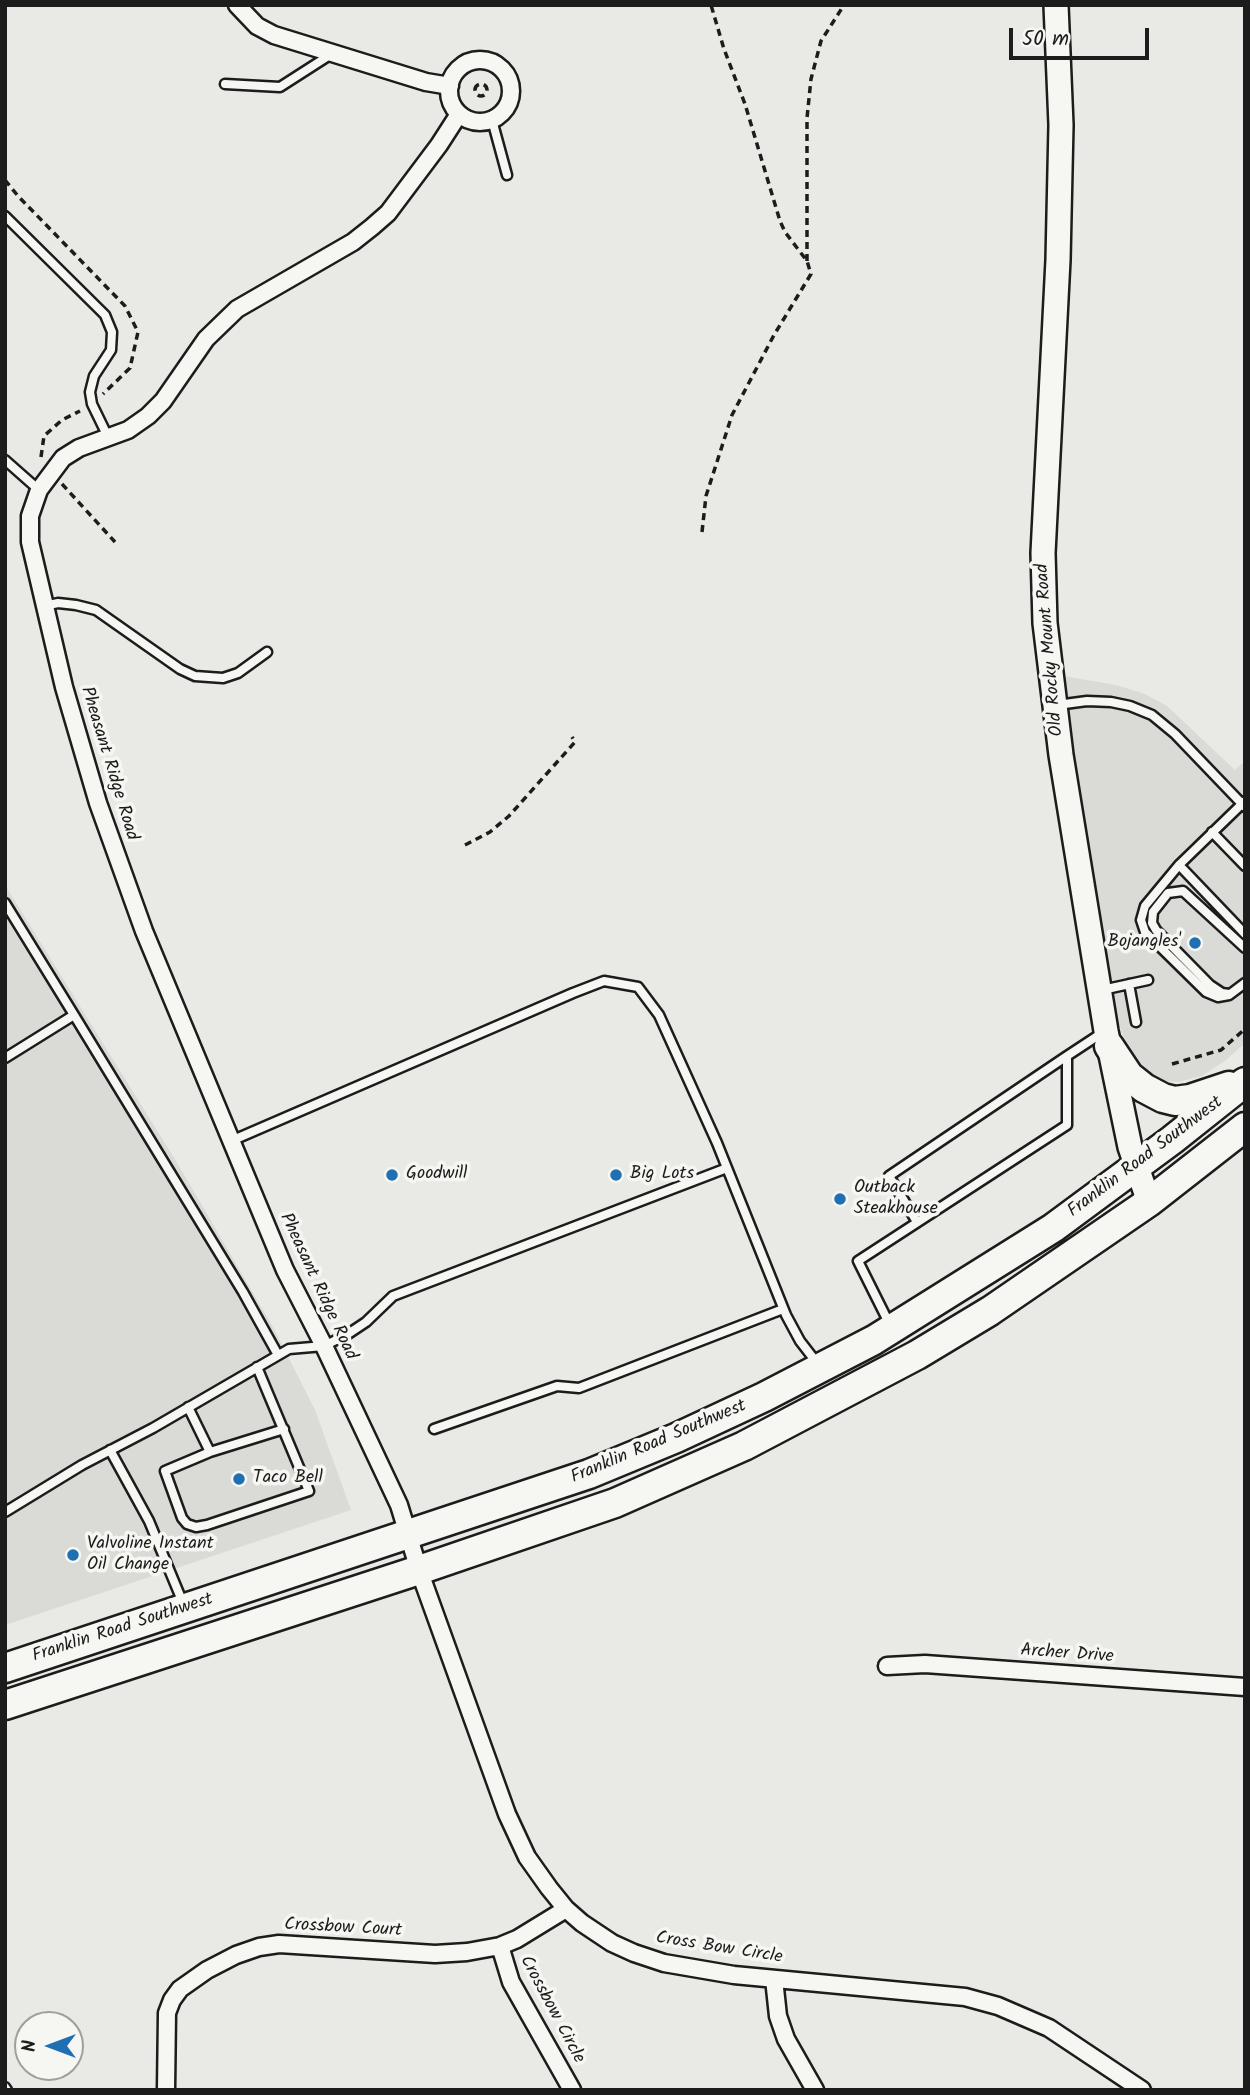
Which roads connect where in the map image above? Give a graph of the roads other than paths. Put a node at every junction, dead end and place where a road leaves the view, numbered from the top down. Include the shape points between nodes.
1 (237, 5) edge
2 (1056, 5) edge
3 (332, 53) junction
4 (225, 84) dead end
5 (457, 87) junction
6 (490, 113) junction
7 (459, 114) junction
8 (507, 175) dead end
9 (5, 216) edge
10 (109, 439) junction
11 (5, 460) edge
12 (39, 489) junction
13 (44, 606) junction
14 (267, 652) dead end
15 (1054, 706) junction
16 (1244, 804) edge
17 (1212, 832) junction
18 (1179, 865) junction
19 (1245, 866) edge
20 (5, 903) edge
21 (1245, 934) edge
22 (1245, 948) edge
23 (1148, 981) dead end
24 (1245, 983) edge
25 (1129, 984) junction
26 (1099, 990) junction
27 (1234, 993) junction
28 (74, 1015) junction
29 (1136, 1022) dead end
30 (1107, 1038) junction
31 (1068, 1056) junction
32 (5, 1058) edge
33 (1245, 1081) edge
34 (1245, 1127) edge
35 (230, 1141) junction
36 (727, 1168) junction
37 (1136, 1168) junction
38 (1149, 1202) junction
39 (917, 1222) junction
40 (783, 1309) junction
41 (892, 1329) junction
42 (324, 1346) junction
43 (278, 1355) junction
44 (257, 1367) junction
45 (821, 1368) junction
46 (188, 1407) junction
47 (284, 1429) junction
48 (434, 1429) dead end
49 (110, 1450) junction
50 (210, 1452) junction
51 (5, 1512) edge
52 (409, 1536) junction
53 (419, 1570) junction
54 (185, 1609) junction
55 (887, 1666) dead end
56 (5, 1668) edge
57 (1245, 1687) edge
58 (5, 1705) edge
59 (566, 1909) junction
60 (500, 1946) junction
61 (774, 1979) junction
62 (166, 2090) edge
63 (572, 2090) edge
64 (815, 2090) edge
65 (1142, 2090) edge

1 - 3 street via 257,26 274,35
2 - 15 street, Old Rocky Mount Road via 1059,220 1043,553
3 - 4 lane via 280,87
3 - 5 street
5 - 6 street via 453,77 467,63 486,61 503,70 511,98 507,107
5 - 7 street via 450,96
6 - 7 street via 475,122
6 - 8 lane
7 - 10 street, Pheasant Ridge Road via 388,212 372,227 237,309 206,340 163,401 148,416
9 - 10 lane via 105,315 112,332 111,350 93,376 90,391
10 - 12 street, Pheasant Ridge Road via 63,458
11 - 12 lane
12 - 13 street, Pheasant Ridge Road via 30,516 30,542
13 - 14 lane via 67,604 96,610 195,677 223,678 238,673
13 - 35 street, Pheasant Ridge Road via 97,803
15 - 16 lane via 1103,701 1146,712 1175,734
15 - 26 street, Old Rocky Mount Road
16 - 17 lane
17 - 18 lane
17 - 19 lane
18 - 21 lane
18 - 27 lane via 1145,906 1142,926 1206,992 1218,997
20 - 28 lane
22 - 27 lane via 1183,891 1168,893 1154,909 1156,930 1210,985 1222,993
23 - 25 lane
24 - 27 lane
25 - 26 lane
25 - 29 lane
26 - 30 street, Old Rocky Mount Road
28 - 32 lane
28 - 43 lane
30 - 31 lane
30 - 33 highway via 1129,1076 1163,1098 1190,1099
30 - 37 street, Old Rocky Mount Road
31 - 39 lane via 1067,1125
31 - 39 lane via 890,1176
33 - 37 highway, Franklin Road Southwest
34 - 38 highway, Franklin Road Southwest
35 - 36 lane via 604,982 638,987 659,1015
35 - 42 street, Pheasant Ridge Road via 285,1270
36 - 40 lane
36 - 42 lane via 393,1296 366,1322
37 - 38 street, Old Rocky Mount Road
37 - 41 highway, Franklin Road Southwest via 1053,1228
38 - 53 highway, Franklin Road Southwest via 990,1311 842,1397 615,1503
39 - 41 lane via 859,1261
40 - 45 lane
40 - 48 lane via 579,1388 557,1386
41 - 45 highway, Franklin Road Southwest
42 - 43 lane via 289,1349
42 - 52 street, Pheasant Ridge Road via 399,1505
43 - 44 lane
44 - 46 lane
44 - 47 lane
45 - 52 highway, Franklin Road Southwest via 677,1438 589,1474
46 - 49 lane
46 - 50 lane
47 - 50 lane
47 - 50 lane via 309,1491 197,1527 182,1518 165,1471
49 - 51 lane
49 - 54 lane via 149,1521
52 - 53 street, Pheasant Ridge Road
52 - 54 highway, Franklin Road Southwest
53 - 58 highway, Franklin Road Southwest
53 - 59 street, Cross Bow Circle via 507,1814 527,1857
54 - 56 highway, Franklin Road Southwest
55 - 57 street, Archer Drive via 925,1664
59 - 60 street, Crossbow Court
59 - 61 street, Cross Bow Circle via 612,1943 634,1953 664,1963
60 - 62 street, Crossbow Court via 435,1954 279,1944 236,1955 207,1970 172,2000 167,2013
60 - 63 street, Crossbow Circle via 511,1982
61 - 64 street via 786,2039
61 - 65 street, Cross Bow Circle via 965,1997 998,2006 1049,2028

